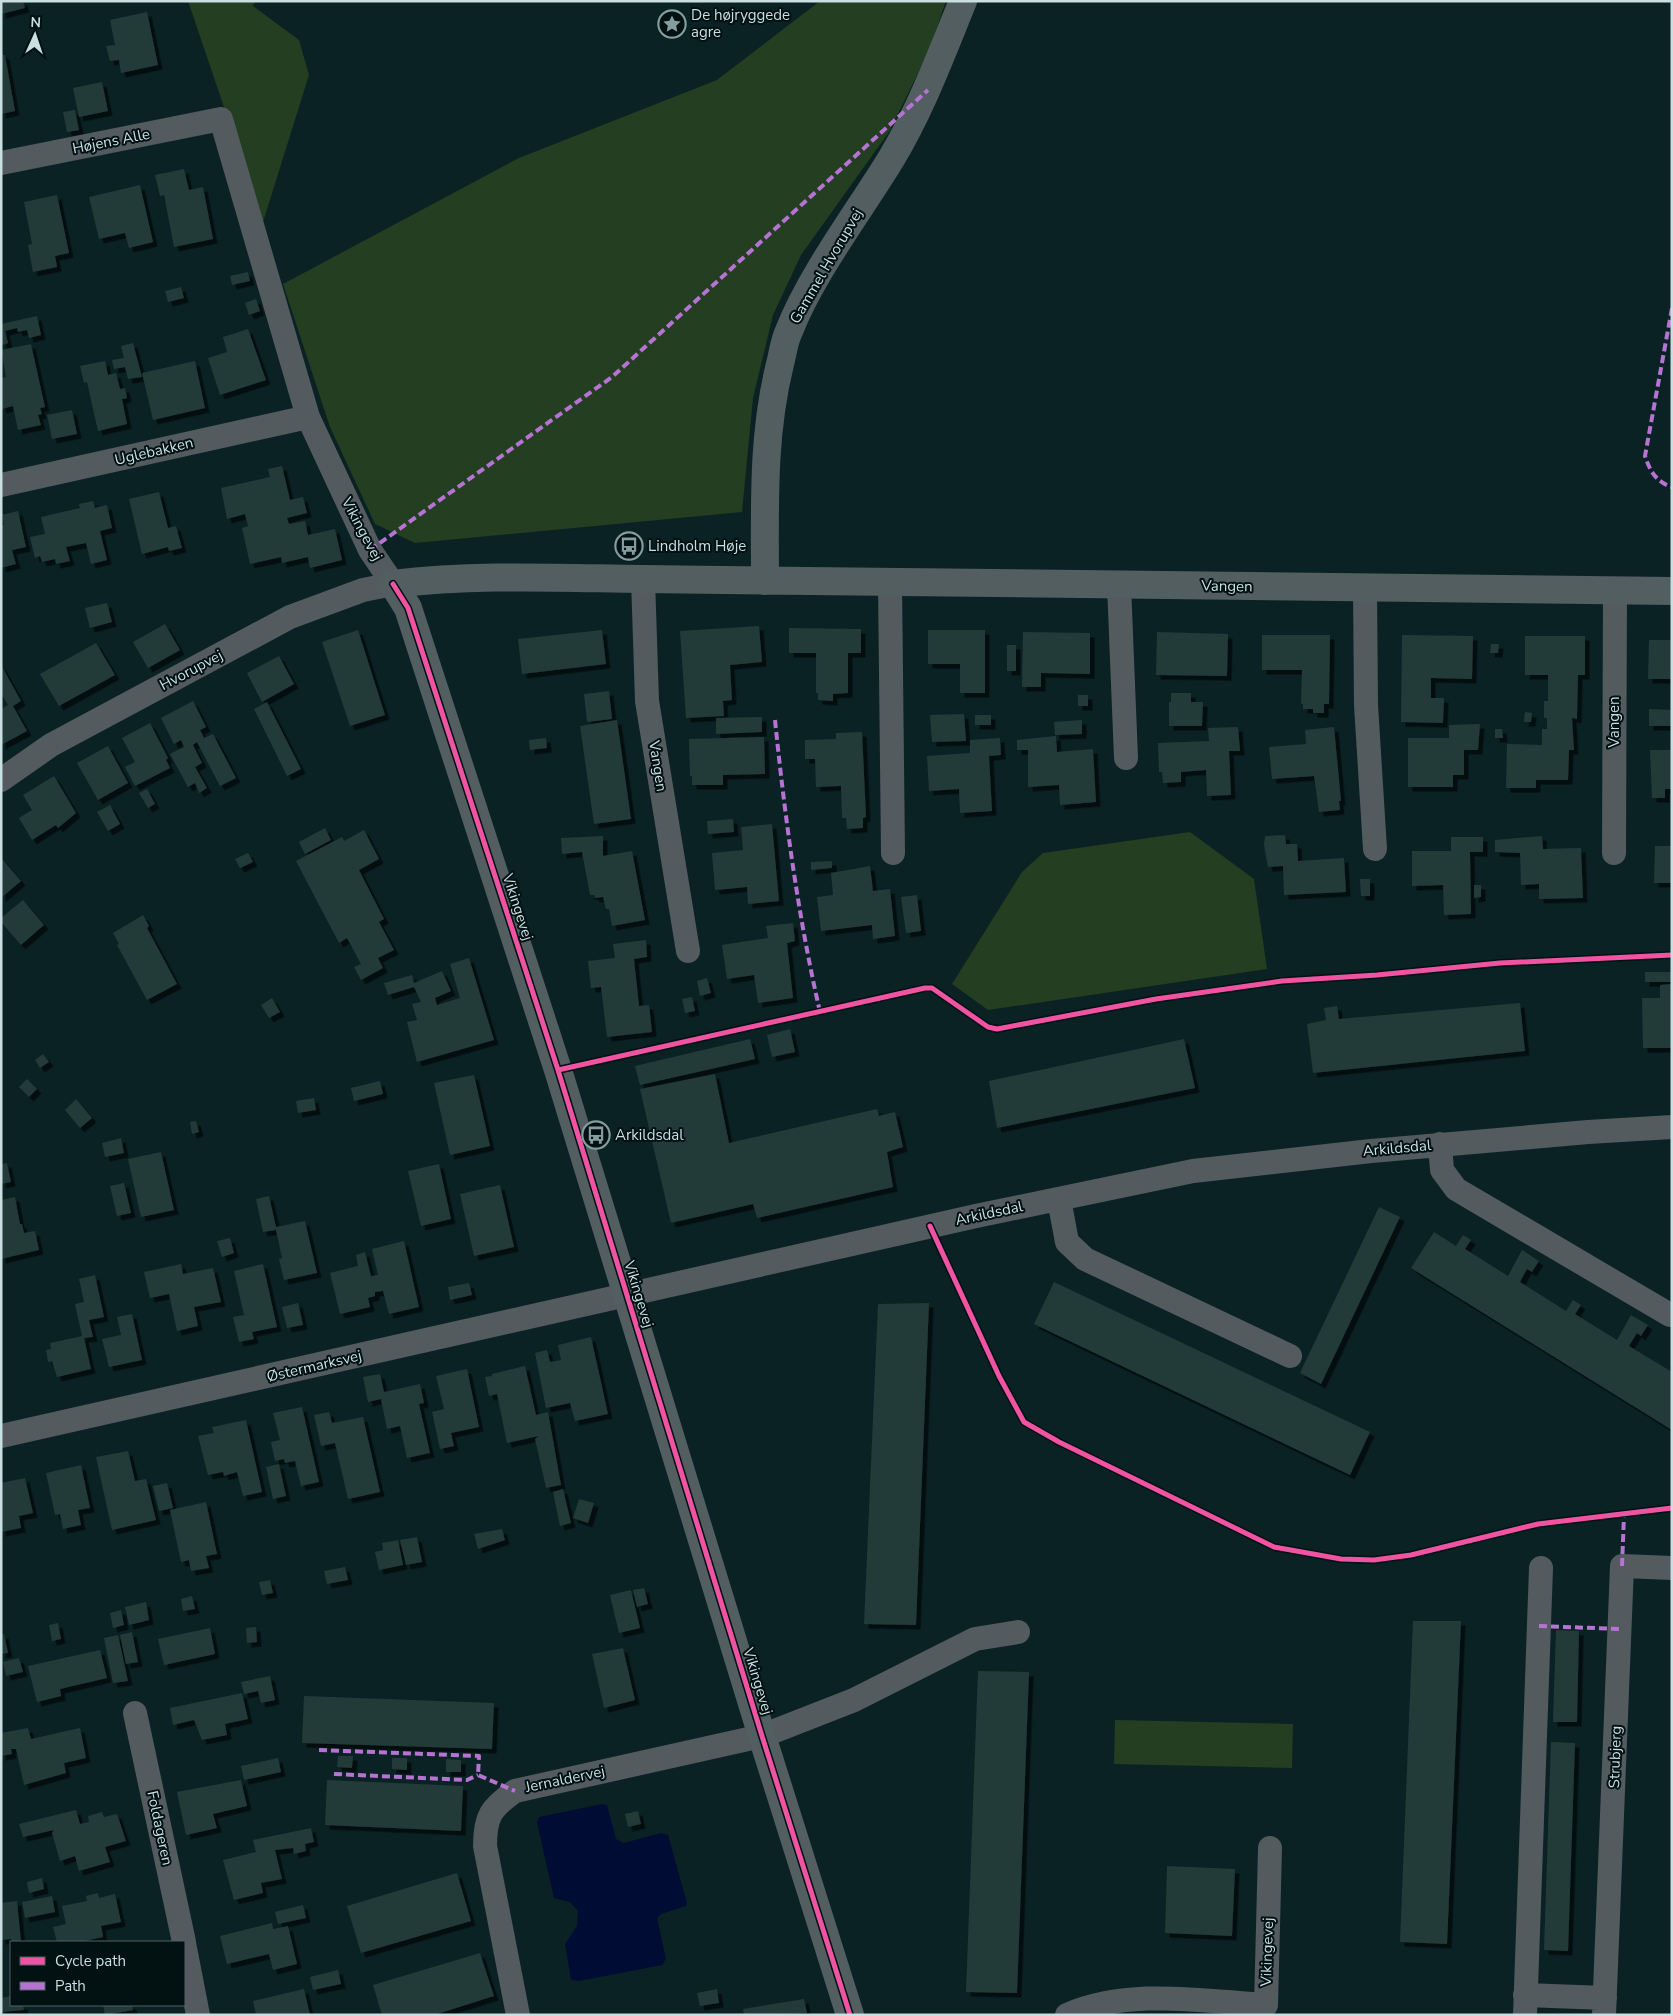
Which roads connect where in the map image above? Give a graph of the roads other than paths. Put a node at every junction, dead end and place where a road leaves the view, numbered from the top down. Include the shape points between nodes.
1 (963, 1) edge
2 (221, 119) joint
3 (1, 163) edge
4 (308, 417) junction
5 (1, 485) edge
6 (643, 579) junction
7 (766, 581) junction
8 (890, 583) junction
9 (392, 584) junction
10 (1119, 585) junction
11 (1365, 588) junction
12 (1615, 591) junction
13 (1672, 592) edge
14 (1126, 758) dead end
15 (1, 780) edge
16 (1375, 849) dead end
17 (892, 853) dead end
18 (1614, 853) dead end
19 (688, 951) dead end
20 (1672, 1127) edge
21 (1440, 1144) junction
22 (1059, 1199) junction
23 (626, 1296) junction
24 (1670, 1315) dead end
25 (1290, 1356) dead end
26 (1, 1436) edge
27 (1541, 1568) dead end
28 (1672, 1568) edge
29 (1018, 1632) dead end
30 (135, 1713) dead end
31 (762, 1736) junction
32 (1270, 1848) dead end
33 (184, 1941) edge
34 (185, 1948) edge
35 (1525, 2005) edge
36 (1605, 2006) edge
37 (198, 2015) edge
38 (518, 2015) edge
39 (850, 2015) edge
40 (1067, 2015) edge

1 - 7 street, Gammel Hvorupvej via 915,116 788,331 765,455
2 - 3 street, Højens Alle
2 - 4 street, Vikingevej
4 - 5 street, Uglebakken
4 - 9 street, Vikingevej via 370,550
6 - 7 street, Vangen
6 - 9 street, Vangen via 472,578
6 - 19 street, Vangen via 647,701
7 - 8 street, Vangen
8 - 10 street, Vangen
8 - 17 street
9 - 15 street, Hvorupvej via 363,590 290,617 52,745
9 - 23 street, Vikingevej via 411,618 558,1070
10 - 11 street, Vangen
10 - 14 street
11 - 12 street, Vangen
11 - 16 street via 1366,705
12 - 13 street, Vangen
12 - 18 street, Vangen
20 - 21 street, Arkildsdal
21 - 22 street, Arkildsdal via 1193,1171
21 - 24 street, Arkildsdal via 1442,1170 1456,1189
22 - 23 street, Arkildsdal
22 - 25 street via 1067,1242 1085,1259
23 - 26 street, Østermarksvej
23 - 31 street, Vikingevej
27 - 35 street, Strubjerg
28 - 36 street, Strubjerg via 1622,1566
29 - 31 street, Vikingevej via 975,1639 854,1700
30 - 33 street, Foldageren
31 - 38 street, Jernaldervej via 515,1790 495,1805 485,1828 485,1846
31 - 39 street, Vikingevej
32 - 40 street, Vikingevej via 1266,2005 1170,1999 1120,2000 1085,2007
34 - 37 street, Foldageren
35 - 36 street, Strubjerg

